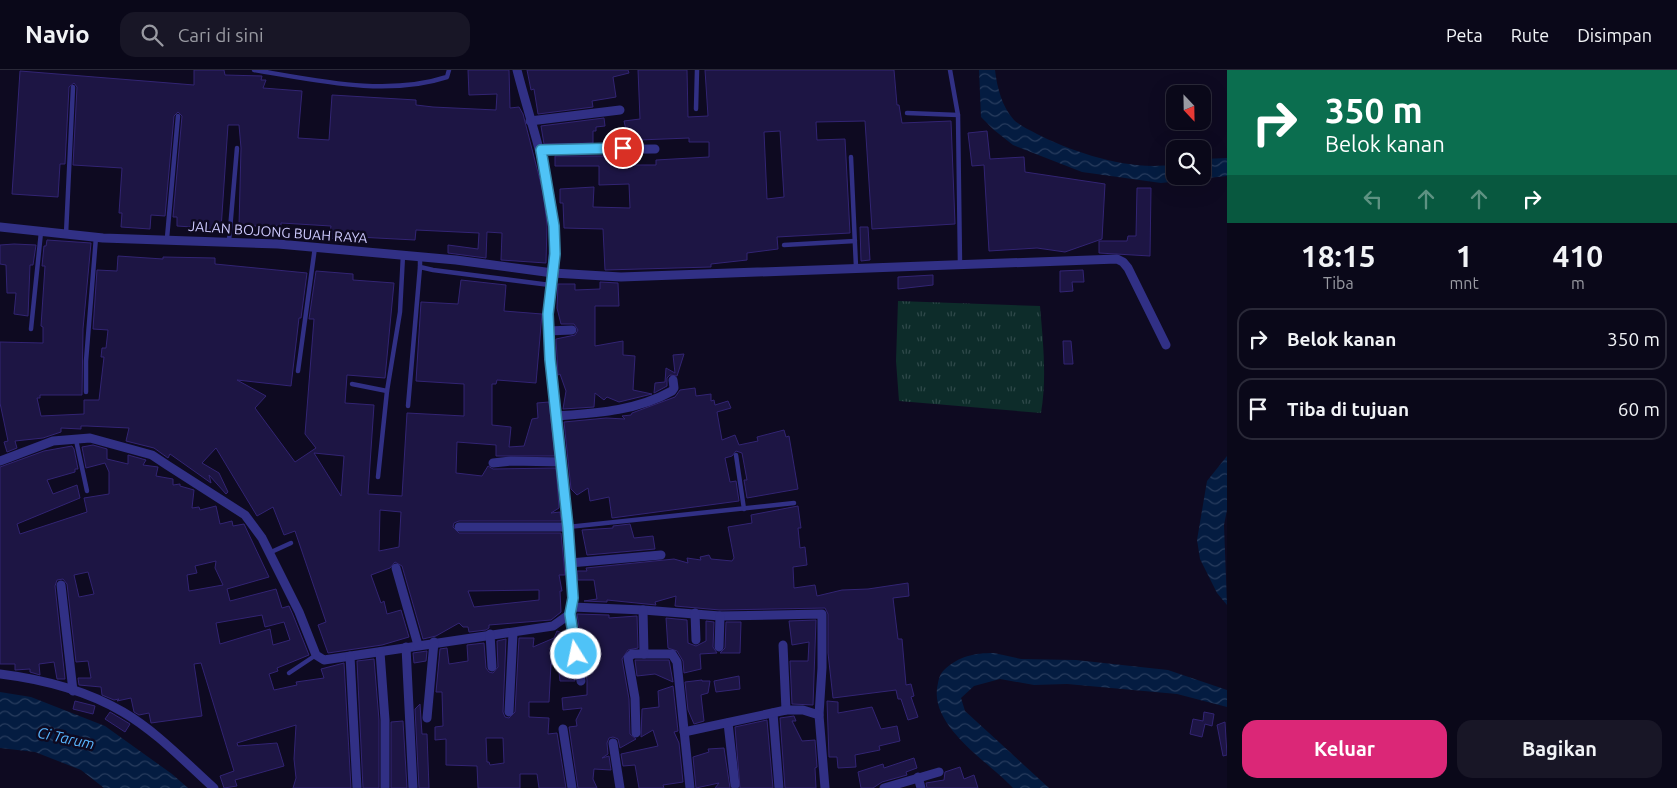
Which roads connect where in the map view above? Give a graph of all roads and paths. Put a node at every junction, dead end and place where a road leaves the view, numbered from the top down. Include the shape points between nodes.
1 (254, 70) edge
2 (449, 70) edge
3 (517, 70) edge
4 (697, 70) edge
5 (950, 70) edge
6 (73, 87) dead end
7 (696, 109) dead end
8 (620, 110) dead end
9 (907, 113) dead end
10 (958, 114) junction
11 (178, 116) dead end
12 (530, 121) junction
13 (237, 148) dead end
14 (655, 149) dead end
15 (541, 150) junction
16 (851, 156) dead end
17 (0, 227) edge
18 (41, 232) junction
19 (66, 234) junction
20 (96, 237) junction
21 (166, 238) junction
22 (230, 241) junction
23 (855, 241) junction
24 (784, 245) dead end
25 (314, 247) junction
26 (403, 255) junction
27 (420, 257) junction
28 (960, 266) junction
29 (420, 267) junction
30 (856, 267) junction
31 (553, 274) junction
32 (551, 285) junction
33 (32, 329) dead end
34 (572, 330) dead end
35 (548, 331) junction
36 (1166, 345) dead end
37 (298, 371) dead end
38 (673, 380) dead end
39 (352, 384) dead end
40 (387, 391) junction
41 (86, 392) dead end
42 (408, 406) dead end
43 (557, 416) junction
44 (76, 438) junction
45 (736, 455) dead end
46 (0, 461) edge
47 (562, 462) junction
48 (493, 464) dead end
49 (378, 477) dead end
50 (87, 491) dead end
51 (794, 503) dead end
52 (744, 509) junction
53 (568, 527) junction
54 (458, 528) dead end
55 (291, 544) dead end
56 (269, 553) junction
57 (661, 555) dead end
58 (570, 563) junction
59 (396, 568) dead end
60 (62, 585) dead end
61 (643, 610) junction
62 (571, 611) junction
63 (695, 613) junction
64 (720, 616) junction
65 (513, 633) junction
66 (490, 634) junction
67 (696, 640) dead end
68 (434, 642) junction
69 (418, 645) junction
70 (783, 645) dead end
71 (406, 647) junction
72 (719, 647) dead end
73 (380, 652) junction
74 (644, 654) junction
75 (316, 655) junction
76 (350, 656) junction
77 (492, 667) dead end
78 (288, 673) dead end
79 (0, 674) edge
80 (581, 681) dead end
81 (74, 691) junction
82 (786, 710) junction
83 (509, 712) dead end
84 (773, 713) junction
85 (819, 715) junction
86 (427, 718) dead end
87 (728, 723) junction
88 (563, 729) dead end
89 (684, 732) junction
90 (636, 733) dead end
91 (613, 743) dead end
92 (939, 772) dead end
93 (918, 777) junction
94 (735, 785) dead end
95 (214, 788) edge
96 (357, 788) edge
97 (385, 788) edge
98 (412, 788) edge
99 (572, 788) edge
100 (620, 788) edge
101 (690, 788) edge
102 (779, 788) edge
103 (825, 788) edge
104 (884, 788) edge
105 (921, 788) edge

1 - 2 lane via 347,86 426,84 447,77
3 - 12 street
4 - 7 lane
5 - 10 lane
6 - 19 lane
8 - 12 street
9 - 10 lane
10 - 28 lane
11 - 21 lane
12 - 15 street
13 - 22 lane
14 - 15 street
15 - 31 street via 554,226
16 - 23 lane
17 - 18 street, JALAN BOJONG BUAH RAYA
18 - 19 street, JALAN BOJONG BUAH RAYA
18 - 33 lane
19 - 20 street, JALAN BOJONG BUAH RAYA
20 - 21 street, JALAN BOJONG BUAH RAYA
20 - 41 lane
21 - 22 street, JALAN BOJONG BUAH RAYA
22 - 25 street, JALAN BOJONG BUAH RAYA
23 - 24 lane
23 - 30 lane
25 - 26 street, JALAN BOJONG BUAH RAYA
25 - 37 lane
26 - 27 street, JALAN BOJONG BUAH RAYA
26 - 40 lane via 400,312
27 - 29 lane
27 - 31 street, JALAN BOJONG BUAH RAYA
28 - 30 street, JALAN BOJONG BUAH RAYA
28 - 36 street, JALAN BOJONG BUAH RAYA via 1121,260
29 - 32 lane
29 - 42 lane
30 - 31 street, JALAN BOJONG BUAH RAYA via 621,276
31 - 32 street
32 - 35 street
34 - 35 street
35 - 43 street
38 - 43 street via 672,391 636,406
39 - 40 lane
40 - 49 lane
43 - 47 street
44 - 46 street via 53,441
44 - 50 lane
44 - 56 street via 90,438 152,455 245,515
45 - 52 lane
47 - 48 street
47 - 53 street
51 - 52 lane
52 - 53 lane
53 - 54 street
53 - 58 street
55 - 56 lane
56 - 75 street via 299,612
57 - 58 street
58 - 62 street
59 - 69 street
60 - 81 street
61 - 62 street
61 - 63 street
61 - 74 street
62 - 65 street via 553,626
62 - 80 street
63 - 64 street
63 - 67 street
64 - 72 street
64 - 85 street via 822,614
65 - 66 street
65 - 83 street
66 - 68 street
66 - 77 street
68 - 69 street
68 - 86 street
69 - 71 street
70 - 82 street
71 - 73 street
71 - 98 street
73 - 76 street
73 - 97 street
74 - 89 street via 667,653 675,658
74 - 90 street via 632,654 628,658
75 - 76 street via 328,660
75 - 78 lane
76 - 96 street
79 - 81 street
81 - 95 street via 106,703 138,722
82 - 84 street
82 - 85 street
84 - 87 street
84 - 102 street
85 - 103 street
87 - 89 street
87 - 94 street
88 - 99 street
89 - 101 street
91 - 100 street
92 - 93 street
93 - 104 street
93 - 105 street

